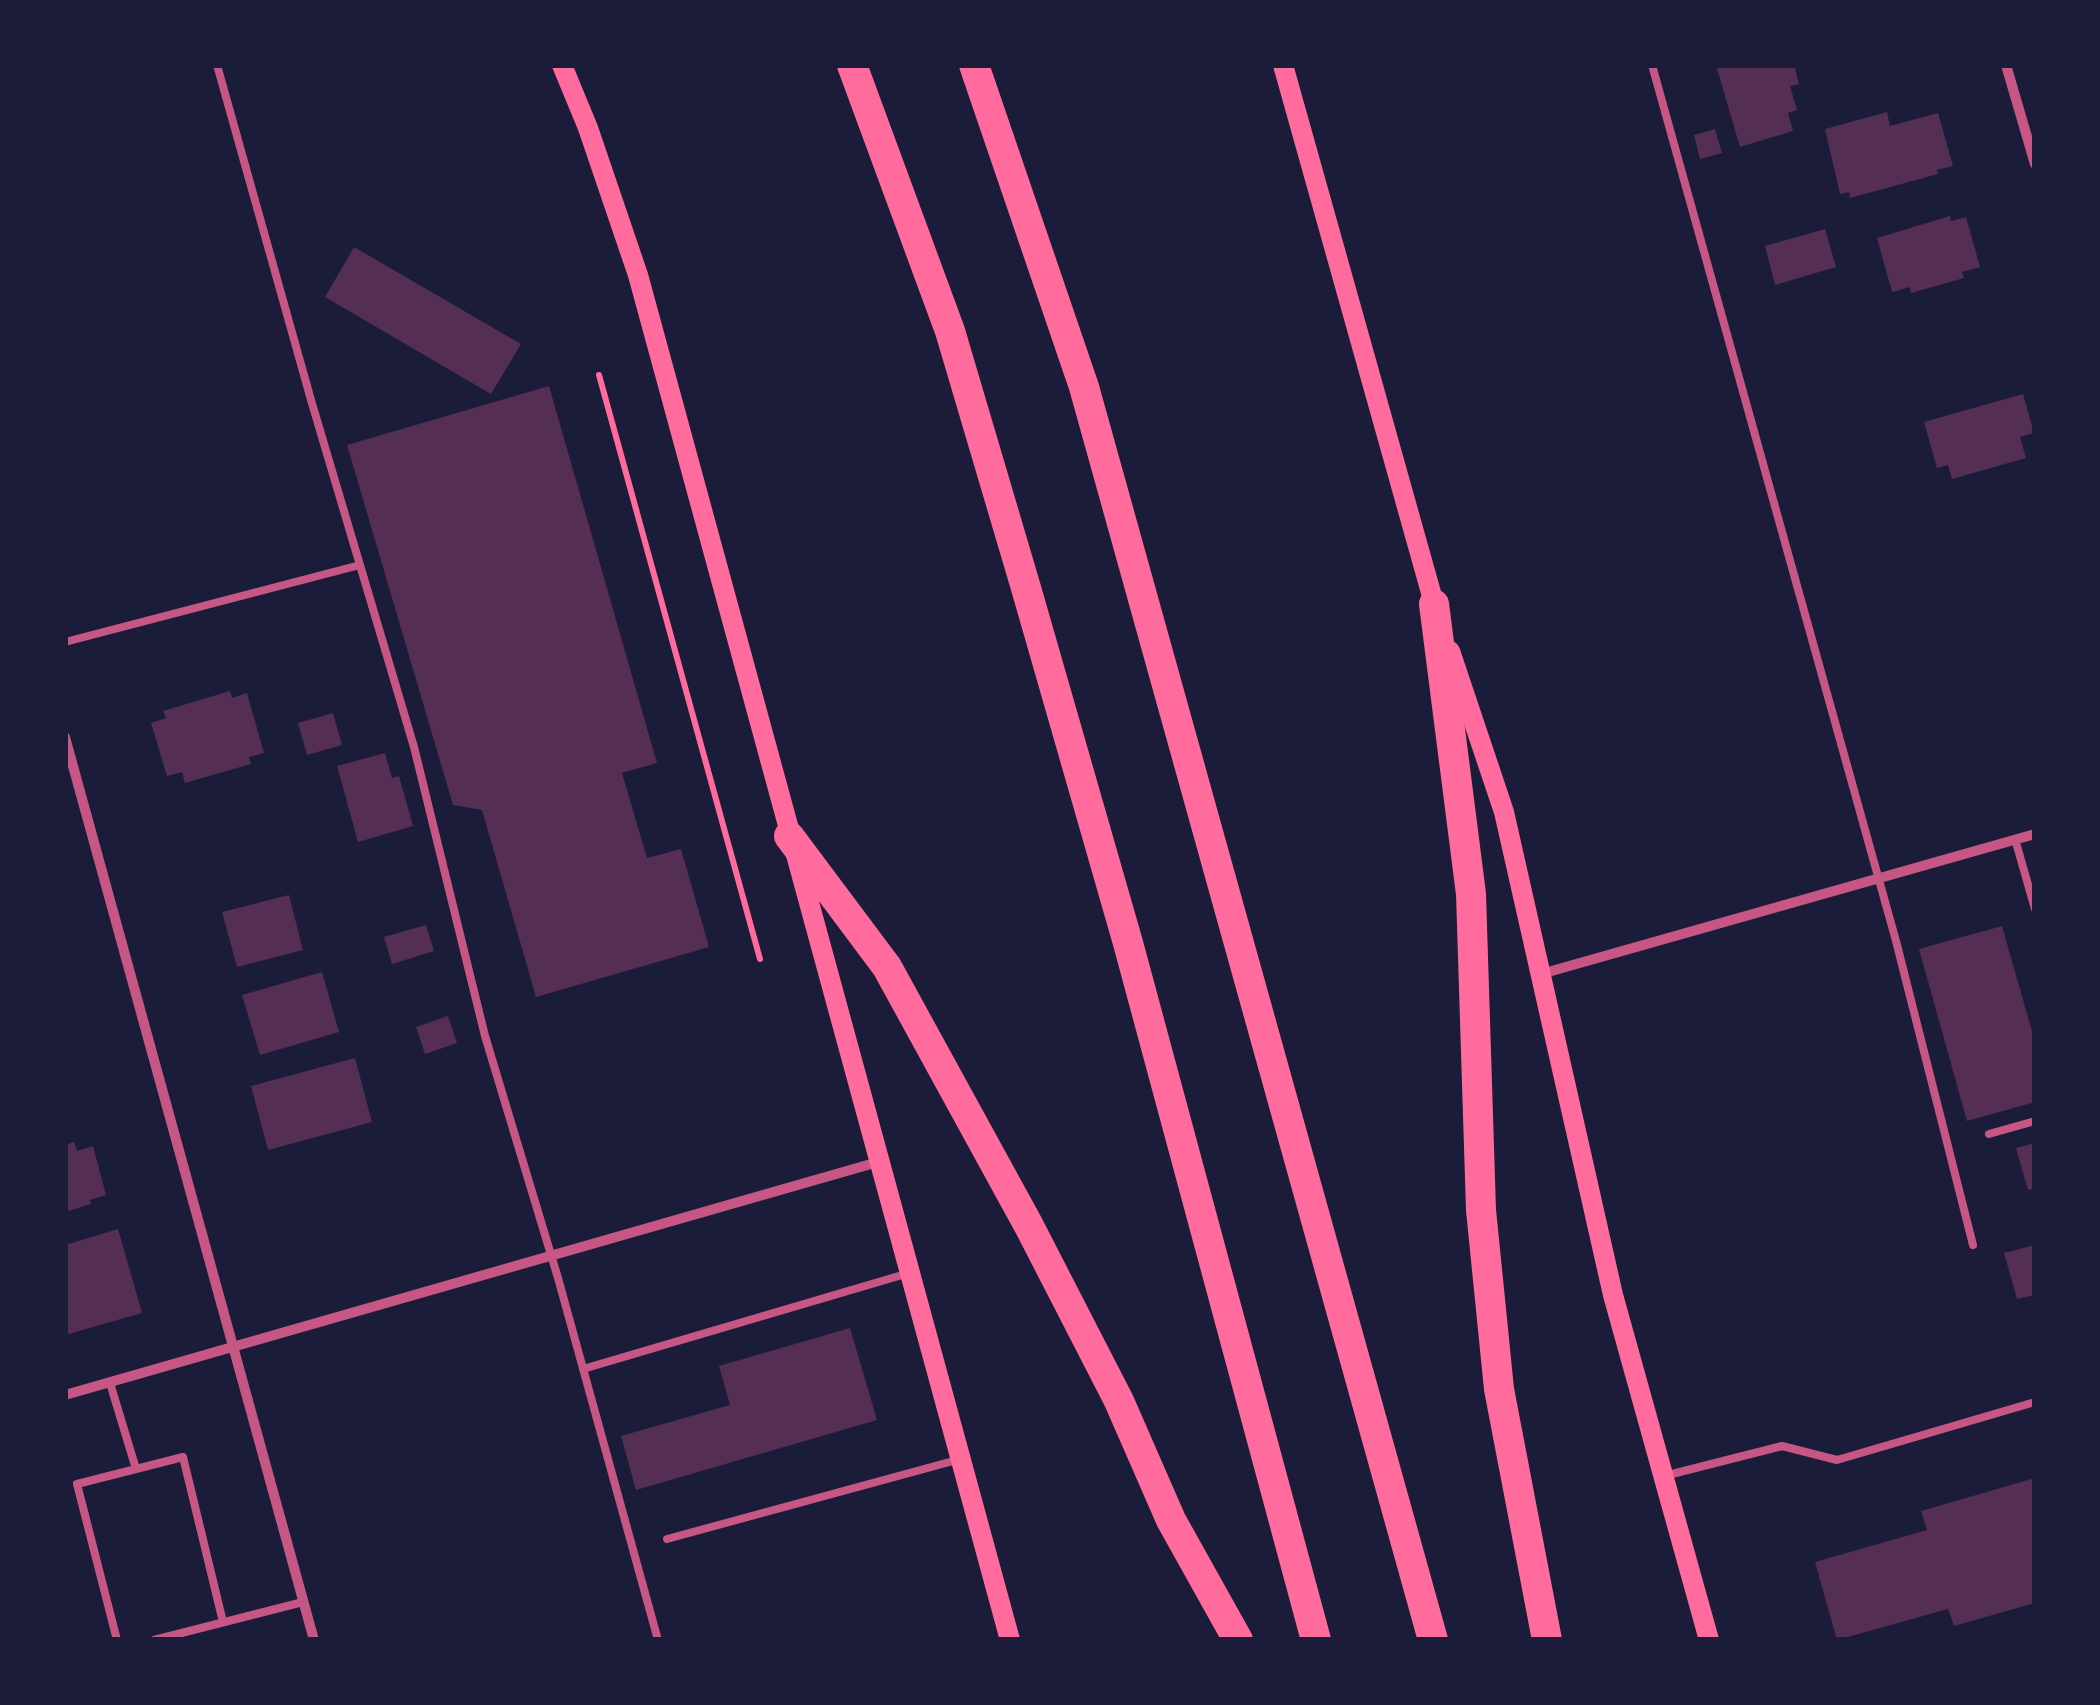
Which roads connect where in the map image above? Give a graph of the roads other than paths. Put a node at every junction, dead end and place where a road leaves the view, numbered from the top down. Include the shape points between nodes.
1 (217, 65) edge
2 (562, 65) edge
3 (852, 65) edge
4 (974, 65) edge
5 (1283, 65) edge
6 (1652, 65) edge
7 (2006, 65) edge
8 (2035, 164) edge
9 (360, 565) junction
10 (1434, 604) junction
11 (65, 642) edge
12 (65, 737) edge
13 (2035, 834) edge
14 (789, 836) junction
15 (2015, 839) junction
16 (1878, 878) junction
17 (2035, 909) edge
18 (1541, 974) junction
19 (2035, 1121) edge
20 (1989, 1134) dead end
21 (878, 1162) junction
22 (1974, 1245) dead end
23 (549, 1256) junction
24 (909, 1273) junction
25 (234, 1347) junction
26 (582, 1368) junction
27 (110, 1382) junction
28 (65, 1395) edge
29 (2035, 1402) edge
30 (960, 1460) junction
31 (136, 1469) junction
32 (1664, 1476) junction
33 (668, 1538) dead end
34 (303, 1602) junction
35 (223, 1622) junction
36 (118, 1640) edge
37 (154, 1640) edge
38 (314, 1640) edge
39 (658, 1640) edge
40 (1010, 1640) edge
41 (1238, 1640) edge
42 (1316, 1640) edge
43 (1434, 1640) edge
44 (1547, 1640) edge
45 (1709, 1640) edge

1 - 9 lane
2 - 14 main road via 638,275
3 - 42 highway via 950,332 1026,588
4 - 43 highway via 1084,387
5 - 10 main road
6 - 16 lane
7 - 8 street
9 - 11 lane
9 - 23 lane
10 - 18 main road via 1504,812
10 - 44 highway via 1472,894 1481,1210 1500,1390
12 - 25 street
13 - 15 street
14 - 21 main road
14 - 41 highway via 887,967 1029,1226
15 - 16 street
15 - 17 lane
16 - 18 street
16 - 22 lane
18 - 32 main road via 1614,1295
19 - 20 lane
21 - 23 street
21 - 24 main road
23 - 25 street
23 - 26 lane
24 - 26 lane
24 - 30 main road
25 - 27 street
25 - 34 street
26 - 39 lane
27 - 28 street
27 - 31 lane
29 - 32 lane via 1837,1460 1782,1446
30 - 33 lane
30 - 40 main road
31 - 35 lane via 183,1457
31 - 36 lane via 77,1484
32 - 45 main road
34 - 35 lane
34 - 38 street
35 - 37 lane

